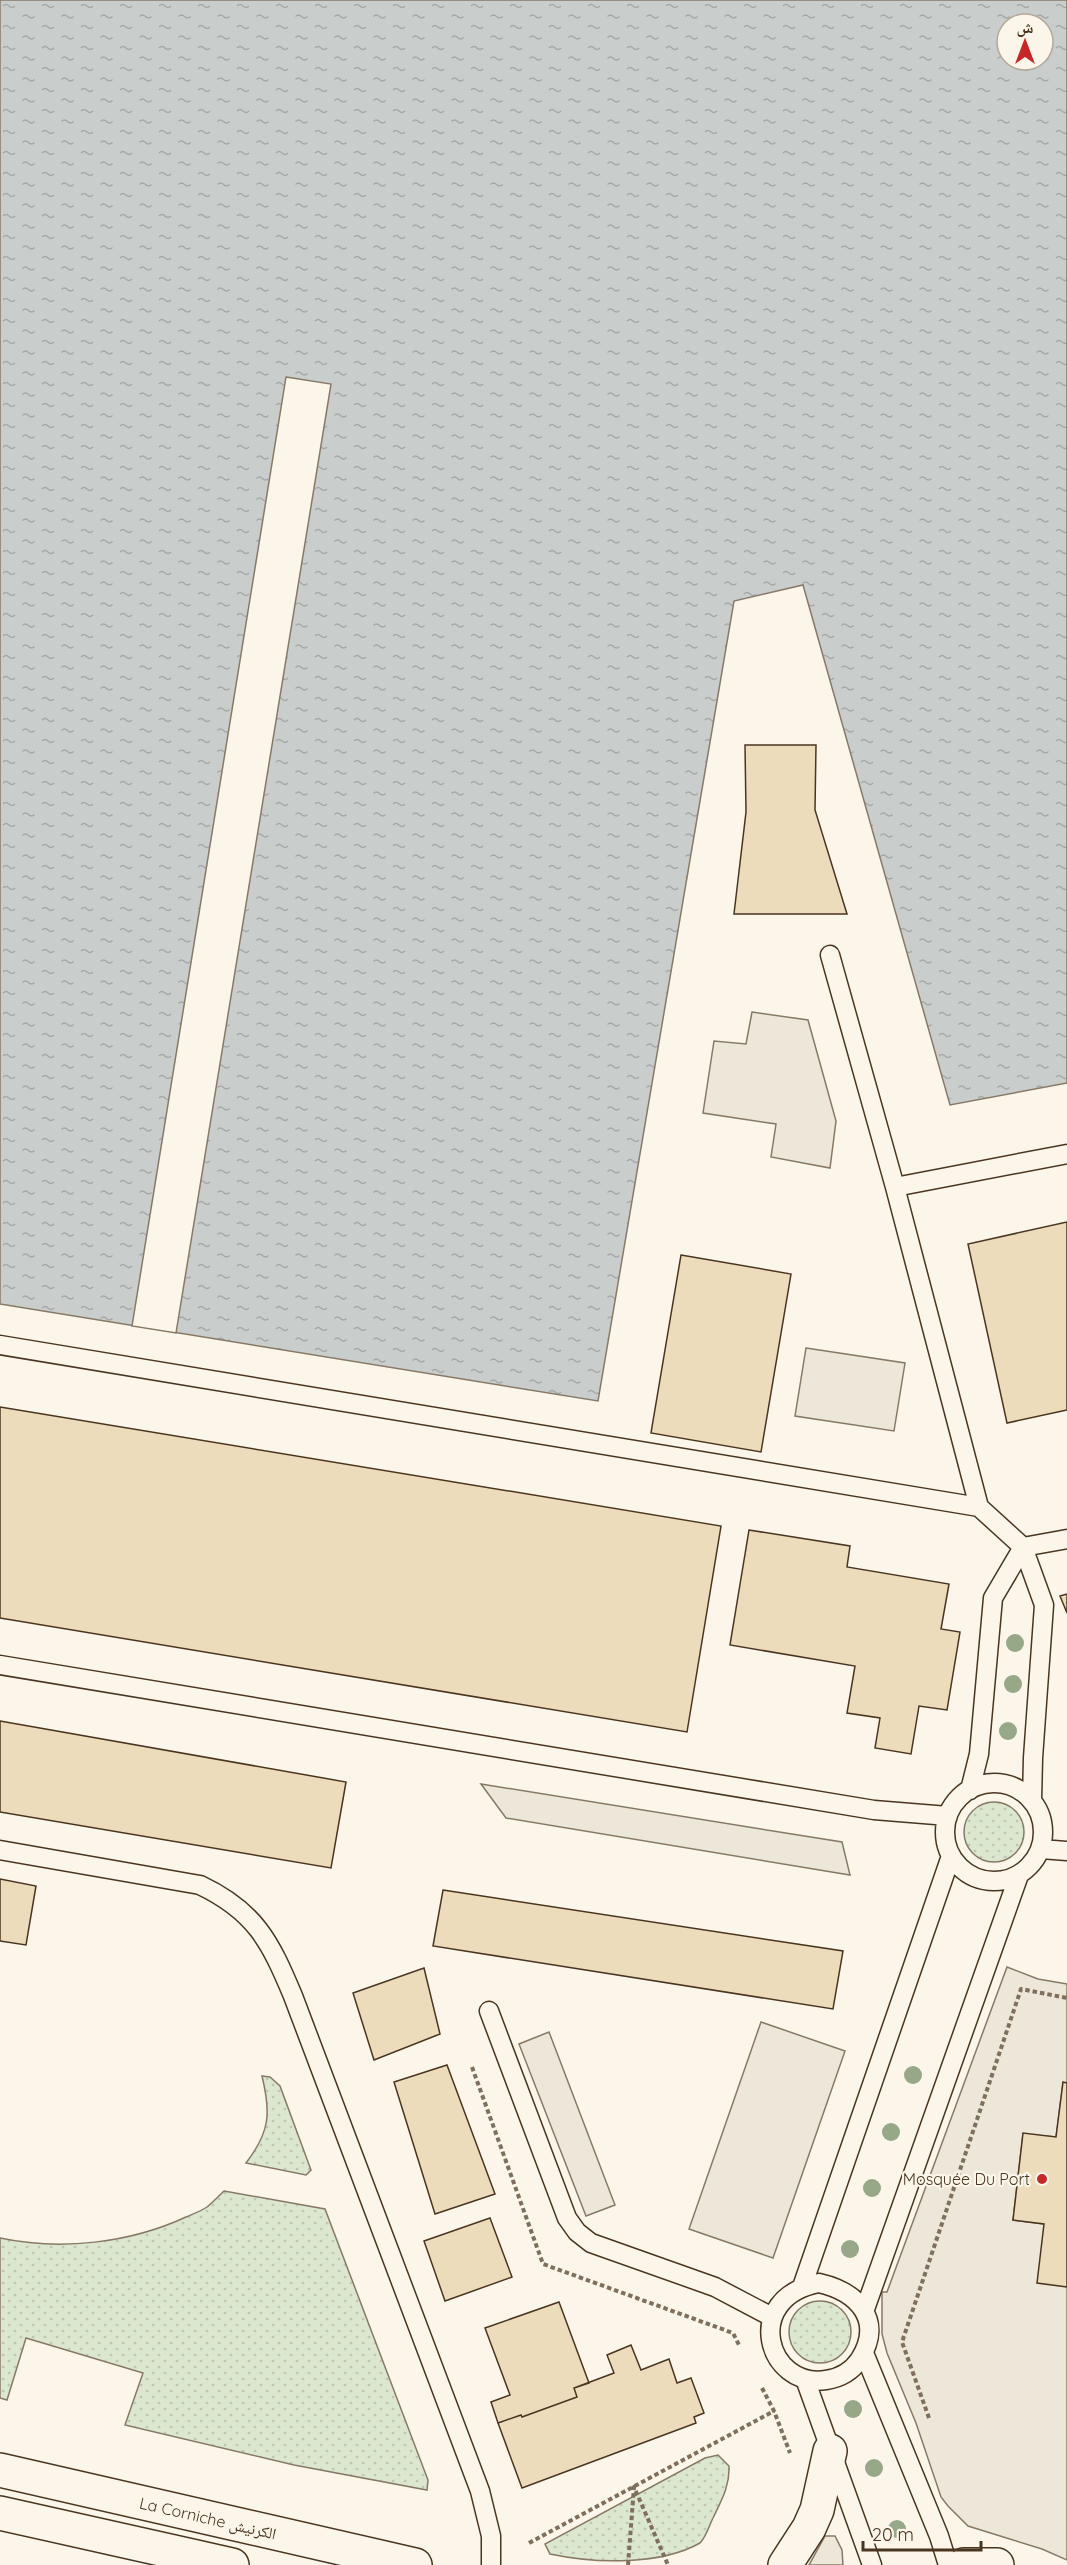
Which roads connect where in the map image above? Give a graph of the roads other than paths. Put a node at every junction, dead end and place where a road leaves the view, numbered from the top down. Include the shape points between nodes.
1 (830, 956) dead end
2 (1067, 1154) edge
3 (895, 1187) junction
4 (0, 1345) edge
5 (979, 1507) junction
6 (1067, 1539) edge
7 (1023, 1547) junction
8 (0, 1665) edge
9 (970, 1790) junction
10 (1032, 1801) junction
11 (948, 1816) junction
12 (1041, 1849) junction
13 (0, 1850) edge
14 (1067, 1851) edge
15 (951, 1856) junction
16 (1019, 1875) junction
17 (489, 2011) dead end
18 (802, 2286) junction
19 (865, 2309) junction
20 (772, 2317) junction
21 (864, 2353) junction
22 (805, 2379) junction
23 (830, 2451) junction
24 (0, 2470) edge
25 (0, 2513) edge
26 (232, 2565) edge
27 (416, 2565) edge
28 (491, 2565) edge
29 (785, 2565) edge
30 (872, 2565) edge
31 (948, 2565) edge
32 (964, 2565) edge
33 (997, 2565) edge

1 - 3 lane
2 - 3 lane
3 - 5 lane
4 - 5 lane
5 - 7 lane
6 - 7 lane
7 - 9 lane via 993,1598 979,1754
7 - 10 lane via 1044,1605
8 - 11 lane via 874,1810
9 - 10 lane via 986,1784 1003,1784
9 - 11 lane
10 - 12 lane via 1044,1832
11 - 15 lane via 945,1838
12 - 14 lane
12 - 16 lane
13 - 28 lane via 200,1884 224,1896 261,1931 293,1996 480,2492 491,2536
15 - 16 lane via 970,1875 986,1881 1003,1881
15 - 18 lane
16 - 19 lane
17 - 20 lane via 567,2218 577,2232 591,2243 716,2287
18 - 19 lane via 819,2283 837,2287
18 - 20 lane via 779,2304
19 - 21 lane via 868,2341
20 - 22 lane via 770,2337 776,2355 788,2370
21 - 22 lane via 839,2377
21 - 31 lane
22 - 23 lane
23 - 29 main road via 817,2510
23 - 30 lane
24 - 27 main road, La Corniche الكرنيش
25 - 26 main road
32 - 33 main road

